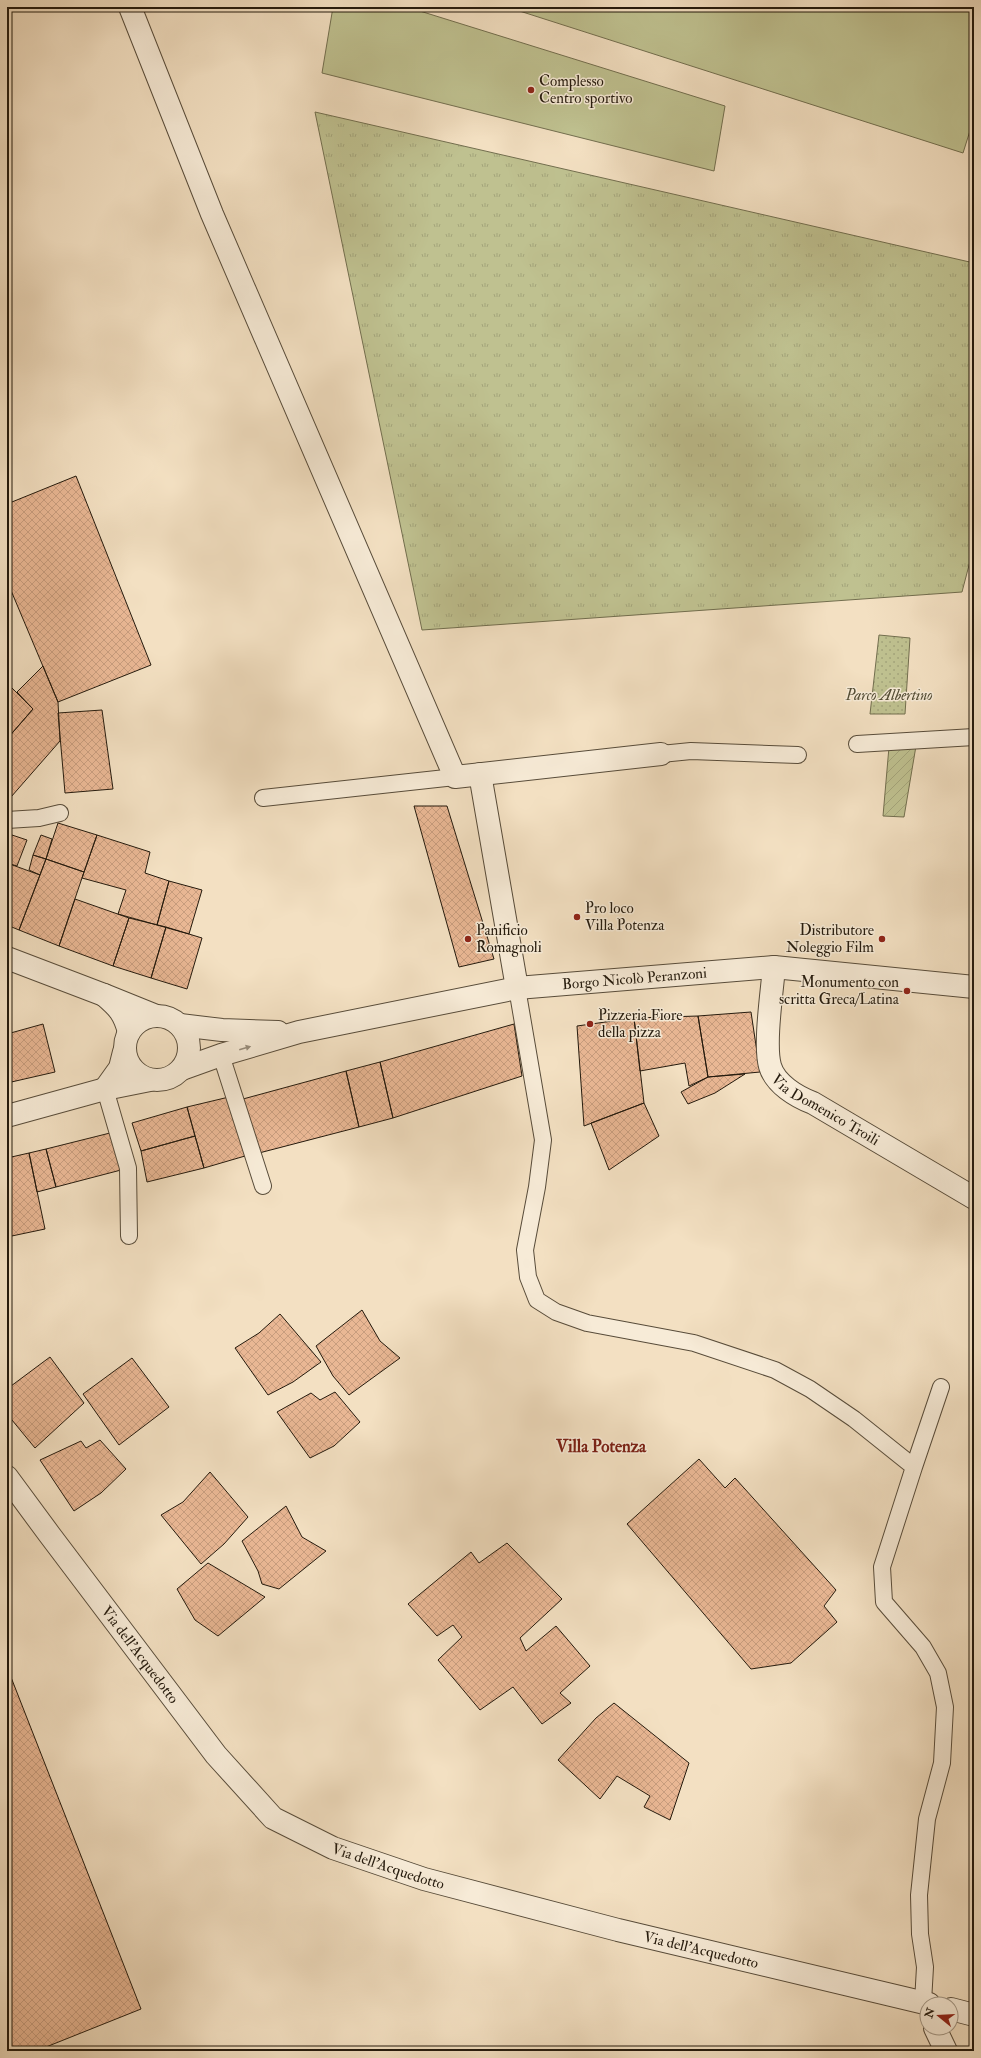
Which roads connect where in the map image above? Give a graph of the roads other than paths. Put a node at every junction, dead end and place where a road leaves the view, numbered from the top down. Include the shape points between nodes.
1 (130, 7) edge
2 (974, 737) edge
3 (857, 744) dead end
4 (661, 754) joint
5 (798, 755) dead end
6 (480, 774) junction
7 (455, 777) junction
8 (263, 798) dead end
9 (60, 813) dead end
10 (7, 820) edge
11 (7, 958) edge
12 (774, 967) junction
13 (974, 987) edge
14 (517, 988) junction
15 (104, 995) junction
16 (156, 1016) junction
17 (180, 1026) junction
18 (299, 1032) junction
19 (126, 1042) junction
20 (221, 1055) junction
21 (182, 1069) junction
22 (150, 1080) junction
23 (104, 1089) junction
24 (7, 1116) edge
25 (264, 1186) dead end
26 (974, 1198) edge
27 (129, 1236) dead end
28 (940, 1387) dead end
29 (914, 1467) junction
30 (7, 1477) edge
31 (926, 1996) edge
32 (919, 2004) edge
33 (959, 2011) edge
34 (974, 2015) edge
35 (939, 2036) edge
36 (946, 2051) edge

1 - 7 street via 215,221
2 - 3 lane
4 - 5 lane via 691,751
4 - 6 street
6 - 7 street
6 - 14 street
7 - 8 lane
9 - 10 lane via 39,818
11 - 15 street, Borgo Nicolò Peranzoni
12 - 13 street, Borgo Nicolò Peranzoni
12 - 14 street, Borgo Nicolò Peranzoni
12 - 26 street, Via Domenico Troili via 768,1044 770,1067 781,1084 799,1098 813,1103
14 - 18 street, Borgo Nicolò Peranzoni
14 - 29 lane via 543,1140 525,1250 528,1277 537,1300 556,1312 587,1323 694,1344 775,1370 810,1389 854,1419
15 - 16 street, Borgo Nicolò Peranzoni
15 - 19 street, Borgo Nicolò Peranzoni via 125,1016
16 - 17 street, Borgo Nicolò Peranzoni via 173,1020
16 - 19 street via 142,1020
17 - 18 street, Borgo Nicolò Peranzoni
17 - 21 street via 189,1044 188,1057
20 -> 18 street, Borgo Nicolò Peranzoni
19 - 22 street, Borgo Nicolò Peranzoni via 127,1062 140,1076
19 - 23 street via 120,1068
20 - 21 street, Borgo Nicolò Peranzoni
20 - 25 lane
21 - 22 street, Borgo Nicolò Peranzoni via 166,1080
22 - 23 street
23 - 24 street
23 - 27 lane via 128,1168
28 - 29 lane
29 - 31 lane via 882,1567 884,1602 923,1647 938,1673 945,1707 942,1763 927,1819 919,1895
30 - 32 street, Via dell'Acquedotto via 216,1755 273,1818 333,1848 424,1879
33 - 34 street
35 - 36 street

